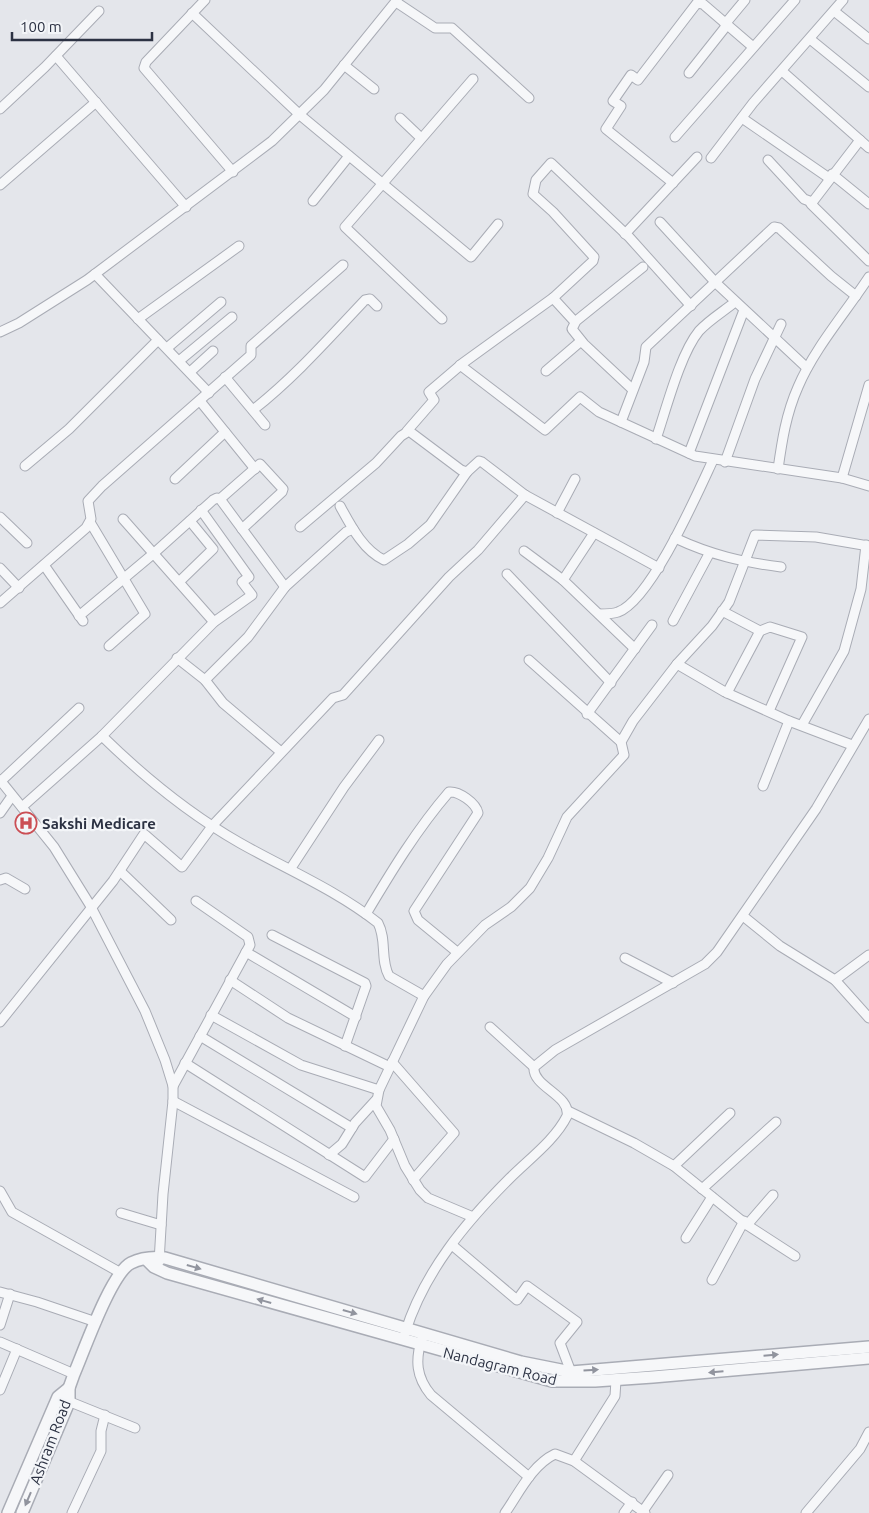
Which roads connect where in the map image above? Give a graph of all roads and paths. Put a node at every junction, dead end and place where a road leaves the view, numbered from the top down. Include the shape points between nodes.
1 (205, 0) edge
2 (745, 0) edge
3 (795, 0) edge
4 (843, 0) edge
5 (397, 1) edge
6 (834, 10) junction
7 (99, 11) dead end
8 (192, 14) junction
9 (726, 24) junction
10 (810, 39) junction
11 (869, 39) edge
12 (754, 47) junction
13 (56, 56) junction
14 (344, 65) junction
15 (782, 71) junction
16 (689, 73) dead end
17 (473, 78) dead end
18 (869, 87) edge
19 (374, 89) dead end
20 (529, 98) dead end
21 (96, 102) junction
22 (0, 109) edge
23 (300, 115) junction
24 (400, 118) dead end
25 (742, 118) junction
26 (675, 137) dead end
27 (422, 138) junction
28 (860, 140) junction
29 (869, 148) edge
30 (349, 156) junction
31 (697, 157) dead end
32 (711, 158) dead end
33 (768, 160) dead end
34 (233, 172) junction
35 (830, 176) junction
36 (382, 183) junction
37 (673, 183) junction
38 (0, 185) edge
39 (314, 201) dead end
40 (812, 202) junction
41 (869, 204) edge
42 (186, 207) junction
43 (660, 222) dead end
44 (498, 224) dead end
45 (625, 234) junction
46 (239, 246) dead end
47 (869, 261) edge
48 (343, 265) dead end
49 (643, 267) dead end
50 (95, 274) junction
51 (869, 277) edge
52 (716, 283) junction
53 (856, 296) junction
54 (553, 298) junction
55 (221, 302) dead end
56 (735, 302) junction
57 (377, 306) dead end
58 (691, 306) junction
59 (744, 310) junction
60 (232, 316) dead end
61 (138, 319) junction
62 (442, 319) dead end
63 (200, 320) junction
64 (576, 322) junction
65 (781, 324) dead end
66 (0, 332) edge
67 (211, 334) junction
68 (775, 337) junction
69 (158, 340) junction
70 (581, 341) junction
71 (167, 348) junction
72 (213, 351) dead end
73 (179, 361) junction
74 (460, 365) junction
75 (807, 368) junction
76 (546, 371) dead end
77 (190, 372) junction
78 (226, 377) junction
79 (869, 385) edge
80 (632, 389) junction
81 (209, 392) junction
82 (200, 401) junction
83 (253, 410) junction
84 (621, 422) junction
85 (265, 425) dead end
86 (407, 431) junction
87 (225, 432) junction
88 (656, 439) junction
89 (689, 453) junction
90 (714, 460) junction
91 (725, 462) junction
92 (25, 466) dead end
93 (255, 469) junction
94 (778, 469) junction
95 (467, 472) junction
96 (842, 478) junction
97 (575, 479) dead end
98 (175, 480) dead end
99 (869, 486) edge
100 (525, 494) junction
101 (220, 499) junction
102 (340, 506) dead end
103 (201, 510) junction
104 (557, 513) junction
105 (0, 517) edge
106 (123, 519) dead end
107 (190, 521) junction
108 (90, 522) junction
109 (300, 527) dead end
110 (242, 529) junction
111 (353, 530) junction
112 (594, 533) junction
113 (219, 535) junction
114 (675, 538) junction
115 (27, 543) dead end
116 (208, 543) junction
117 (867, 546) edge
118 (524, 551) dead end
119 (153, 554) junction
120 (709, 554) junction
121 (745, 562) junction
122 (44, 565) junction
123 (0, 568) edge
124 (658, 568) junction
125 (782, 568) dead end
126 (507, 574) dead end
127 (124, 579) junction
128 (563, 580) junction
129 (179, 582) junction
130 (285, 587) junction
131 (19, 588) junction
132 (865, 590) edge
133 (0, 603) edge
134 (722, 611) junction
135 (599, 614) junction
136 (673, 621) dead end
137 (214, 622) junction
138 (652, 626) dead end
139 (760, 631) junction
140 (109, 646) dead end
141 (635, 649) junction
142 (177, 658) junction
143 (529, 660) dead end
144 (677, 664) junction
145 (205, 680) junction
146 (611, 683) junction
147 (727, 693) junction
148 (79, 708) dead end
149 (769, 711) junction
150 (587, 714) junction
151 (869, 719) edge
152 (789, 721) junction
153 (802, 725) junction
154 (102, 736) junction
155 (379, 740) dead end
156 (620, 742) junction
157 (852, 744) junction
158 (281, 752) junction
159 (0, 781) edge
160 (763, 786) dead end
161 (12, 796) junction
162 (22, 807) junction
163 (0, 813) edge
164 (213, 826) junction
165 (291, 868) junction
166 (120, 871) junction
167 (0, 880) edge
168 (25, 889) dead end
169 (196, 901) dead end
170 (91, 907) junction
171 (366, 914) junction
172 (743, 916) junction
173 (171, 920) dead end
174 (272, 935) dead end
175 (246, 952) junction
176 (457, 952) junction
177 (869, 955) edge
178 (626, 958) dead end
179 (230, 980) junction
180 (835, 980) junction
181 (673, 983) junction
182 (424, 996) junction
183 (212, 1015) junction
184 (356, 1017) junction
185 (869, 1018) edge
186 (0, 1022) edge
187 (490, 1027) dead end
188 (200, 1036) junction
189 (345, 1046) junction
190 (185, 1063) junction
191 (391, 1064) junction
192 (534, 1067) junction
193 (173, 1086) junction
194 (379, 1090) junction
195 (376, 1100) junction
196 (173, 1101) junction
197 (568, 1111) junction
198 (730, 1113) dead end
199 (776, 1122) dead end
200 (352, 1128) junction
201 (394, 1139) junction
202 (329, 1155) junction
203 (674, 1166) junction
204 (413, 1180) junction
205 (702, 1189) junction
206 (0, 1191) edge
207 (773, 1195) dead end
208 (354, 1198) dead end
209 (712, 1198) junction
210 (121, 1213) dead end
211 (473, 1217) junction
212 (745, 1223) junction
213 (161, 1225) junction
214 (686, 1238) dead end
215 (452, 1245) junction
216 (795, 1256) dead end
217 (160, 1258) junction
218 (146, 1259) junction
219 (158, 1270) junction
220 (121, 1273) junction
221 (712, 1280) dead end
222 (0, 1292) edge
223 (286, 1293) junction
224 (10, 1294) junction
225 (282, 1306) junction
226 (96, 1322) junction
227 (0, 1325) edge
228 (406, 1328) junction
229 (424, 1334) junction
230 (403, 1340) junction
231 (0, 1342) edge
232 (420, 1346) junction
233 (869, 1347) edge
234 (17, 1349) junction
235 (818, 1356) junction
236 (869, 1358) edge
237 (571, 1372) junction
238 (74, 1374) junction
239 (617, 1374) junction
240 (69, 1388) joint
241 (0, 1390) edge
242 (63, 1400) junction
243 (105, 1415) junction
244 (135, 1428) dead end
245 (869, 1432) edge
246 (574, 1461) junction
247 (668, 1475) dead end
248 (530, 1477) junction
249 (632, 1502) junction
250 (644, 1512) edge
251 (8, 1513) edge
252 (22, 1513) edge
253 (72, 1513) edge
254 (505, 1513) edge
255 (624, 1513) edge
256 (806, 1513) edge

1 - 8 street
2 - 9 street
3 - 12 street
4 - 6 street
5 - 14 street
5 - 20 street via 435,28 452,28
6 - 10 street
6 - 11 street
7 - 13 street
8 - 23 street
8 - 34 street via 144,68
9 - 12 street
9 - 16 street
9 - 37 street via 703,4 697,3 638,80 632,75 613,101 621,106 606,129
10 - 15 street
10 - 18 street
12 - 26 street
13 - 21 street
13 - 22 street
14 - 19 street
14 - 23 street
15 - 25 street
15 - 28 street
17 - 27 street
21 - 38 street
21 - 42 street
23 - 30 street
23 - 34 street
24 - 27 street
25 - 32 street
25 - 35 street
27 - 36 street
28 - 29 street
28 - 35 street
30 - 36 street
30 - 39 street
31 - 37 street
33 - 40 street via 804,199
34 - 42 street
35 - 40 street
35 - 41 street
36 - 44 street via 471,257
36 - 62 street via 345,227
37 - 45 street
40 - 47 street via 812,206
42 - 50 street
43 - 52 street
45 - 54 street via 551,163 536,180 533,194 594,257
45 - 58 street
46 - 61 street
48 - 78 street via 251,346 251,355
49 - 64 street
50 - 61 street
50 - 66 street
51 - 53 street
52 - 53 street via 776,226
52 - 56 street
52 - 58 street
53 - 75 street
54 - 64 street
54 - 74 street
55 - 63 street
56 - 59 street
56 - 88 street via 696,336 681,367
57 - 83 street via 367,298 314,356
58 - 80 street via 646,347 644,362
59 - 68 street
59 - 89 street
60 - 67 street
61 - 69 street
63 - 67 street
63 - 71 street
64 - 70 street via 572,329
65 - 68 street
67 - 73 street
68 - 75 street
68 - 91 street via 755,379
69 - 71 street
69 - 92 street via 69,429
70 - 76 street
70 - 80 street
71 - 73 street
72 - 77 street
73 - 77 street
74 - 84 street via 546,430 580,397
74 - 86 street via 430,392 434,400
75 - 94 street via 784,427
77 - 81 street
78 - 81 street
78 - 83 street
79 - 96 street
80 - 84 street
81 - 82 street
82 - 87 street
82 - 108 street via 91,497 88,506
83 - 85 street
84 - 88 street
86 - 95 street
86 - 109 street via 376,463
87 - 93 street
87 - 98 street
88 - 89 street
89 - 90 street
90 - 91 street
90 - 114 street
91 - 94 street
93 - 101 street
93 - 110 street via 260,464 283,489
94 - 96 street
95 - 100 street via 480,461
95 - 111 street via 430,525 384,560 374,556
96 - 99 street
97 - 104 street
100 - 104 street
100 - 158 street via 478,550 449,577 343,695 333,698
101 - 103 street via 215,498
101 - 110 street
102 - 111 street
103 - 107 street
103 - 113 street
104 - 112 street
105 - 115 street
106 - 119 street
107 - 116 street
107 - 119 street
108 - 122 street
108 - 127 street
110 - 130 street
111 - 130 street via 346,532
112 - 124 street
112 - 128 street
113 - 116 street
113 - 137 street via 249,577 242,582 252,595
114 - 120 street
114 - 124 street
116 - 129 street via 213,549
117 - 121 street via 816,537 755,535
117 - 132 street
118 - 128 street
119 - 127 street
119 - 129 street
120 - 121 street
120 - 136 street
121 - 125 street
121 - 134 street via 729,602
122 - 127 street via 81,618
122 - 131 street
123 - 131 street
124 - 135 street via 620,612
126 - 146 street
127 - 140 street via 145,614
128 - 135 street
129 - 137 street
130 - 145 street via 248,637
131 - 133 street
132 - 153 street via 844,651
134 - 139 street
134 - 144 street
135 - 141 street
137 - 142 street
138 - 141 street
139 - 147 street
139 - 149 street via 770,627 802,637
141 - 146 street
142 - 145 street
142 - 154 street
143 - 150 street
144 - 147 street
144 - 156 street
145 - 158 street via 223,703
146 - 150 street
147 - 149 street
148 - 159 street
149 - 152 street
150 - 156 street
151 - 157 street
152 - 153 street
152 - 160 street
153 - 157 street
154 - 162 street
154 - 164 street via 147,779
155 - 165 street
156 - 176 street via 624,756 567,817 530,888
157 - 172 street via 816,809
158 - 164 street
159 - 161 street
161 - 162 street
161 - 163 street
162 - 170 street via 66,865
164 - 165 street
164 - 166 street via 182,866 144,834
165 - 171 street
166 - 170 street
166 - 173 street
167 - 168 street via 6,878
169 - 175 street via 248,937 250,945
170 - 186 street
170 - 193 street via 145,1011
171 - 176 street via 390,873 437,808 449,792 455,792 474,804 478,812 414,911 418,920
171 - 182 street via 382,930 389,976
172 - 180 street via 780,946
172 - 181 street via 705,964
174 - 184 street via 365,983
175 - 179 street
175 - 184 street
176 - 182 street
177 - 180 street
178 - 181 street
179 - 183 street
179 - 189 street via 288,1018
180 - 185 street
181 - 192 street via 555,1050
182 - 191 street
183 - 188 street
183 - 194 street via 300,1065
184 - 189 street
187 - 192 street
188 - 190 street
188 - 200 street
189 - 191 street
190 - 193 street
190 - 202 street
191 - 194 street
191 - 204 street via 454,1132
192 - 197 street via 536,1077
193 - 196 street
194 - 195 street
195 - 200 street
195 - 201 street via 378,1114
196 - 208 street
196 - 213 street
197 - 203 street
197 - 211 street via 564,1122 549,1139
198 - 203 street
199 - 205 street
200 - 202 street via 342,1144
201 - 202 street via 365,1177
201 - 204 street
203 - 205 street
204 - 211 street via 428,1198
205 - 209 street
206 - 220 street via 12,1212
207 - 212 street
209 - 212 street
209 - 214 street
210 - 213 street
211 - 215 street
212 - 216 street
212 - 221 street
213 - 217 street
215 - 228 street via 428,1278
215 - 237 street via 517,1300 527,1286 577,1322 560,1343
217 - 218 street, Nandagram Road
217 - 219 street
217 -> 223 street, Nandagram Road
218 - 219 street, Nandagram Road
218 - 220 street, Nandagram Road via 130,1264
225 -> 219 street, Nandagram Road
220 - 226 street, Nandagram Road
222 - 224 street
223 - 225 street
223 -> 228 street, Nandagram Road
224 - 226 street
224 - 227 street
225 - 230 street, Nandagram Road
226 - 238 street, Nandagram Road
228 - 229 street, Nandagram Road
228 - 230 street
229 - 232 street
229 - 237 street, Nandagram Road
230 - 232 street, Nandagram Road
231 - 234 street
232 - 239 street, Nandagram Road via 552,1381
232 - 248 street via 417,1364 423,1386
233 - 235 street, Nandagram Road
234 - 238 street
234 - 241 street
235 - 236 street, Nandagram Road
235 - 239 street, Nandagram Road
237 -> 239 street, Nandagram Road
238 - 240 street, Nandagram Road
239 - 246 street via 615,1396
240 - 242 street, Ashram Road
242 - 243 street
242 - 251 street, Ashram Road
242 -> 252 street, Ashram Road
243 - 244 street
243 - 253 street via 101,1451
245 - 256 street via 860,1449
246 - 248 street via 555,1454
246 - 249 street
247 - 250 street
248 - 254 street
249 - 250 street
249 - 255 street

